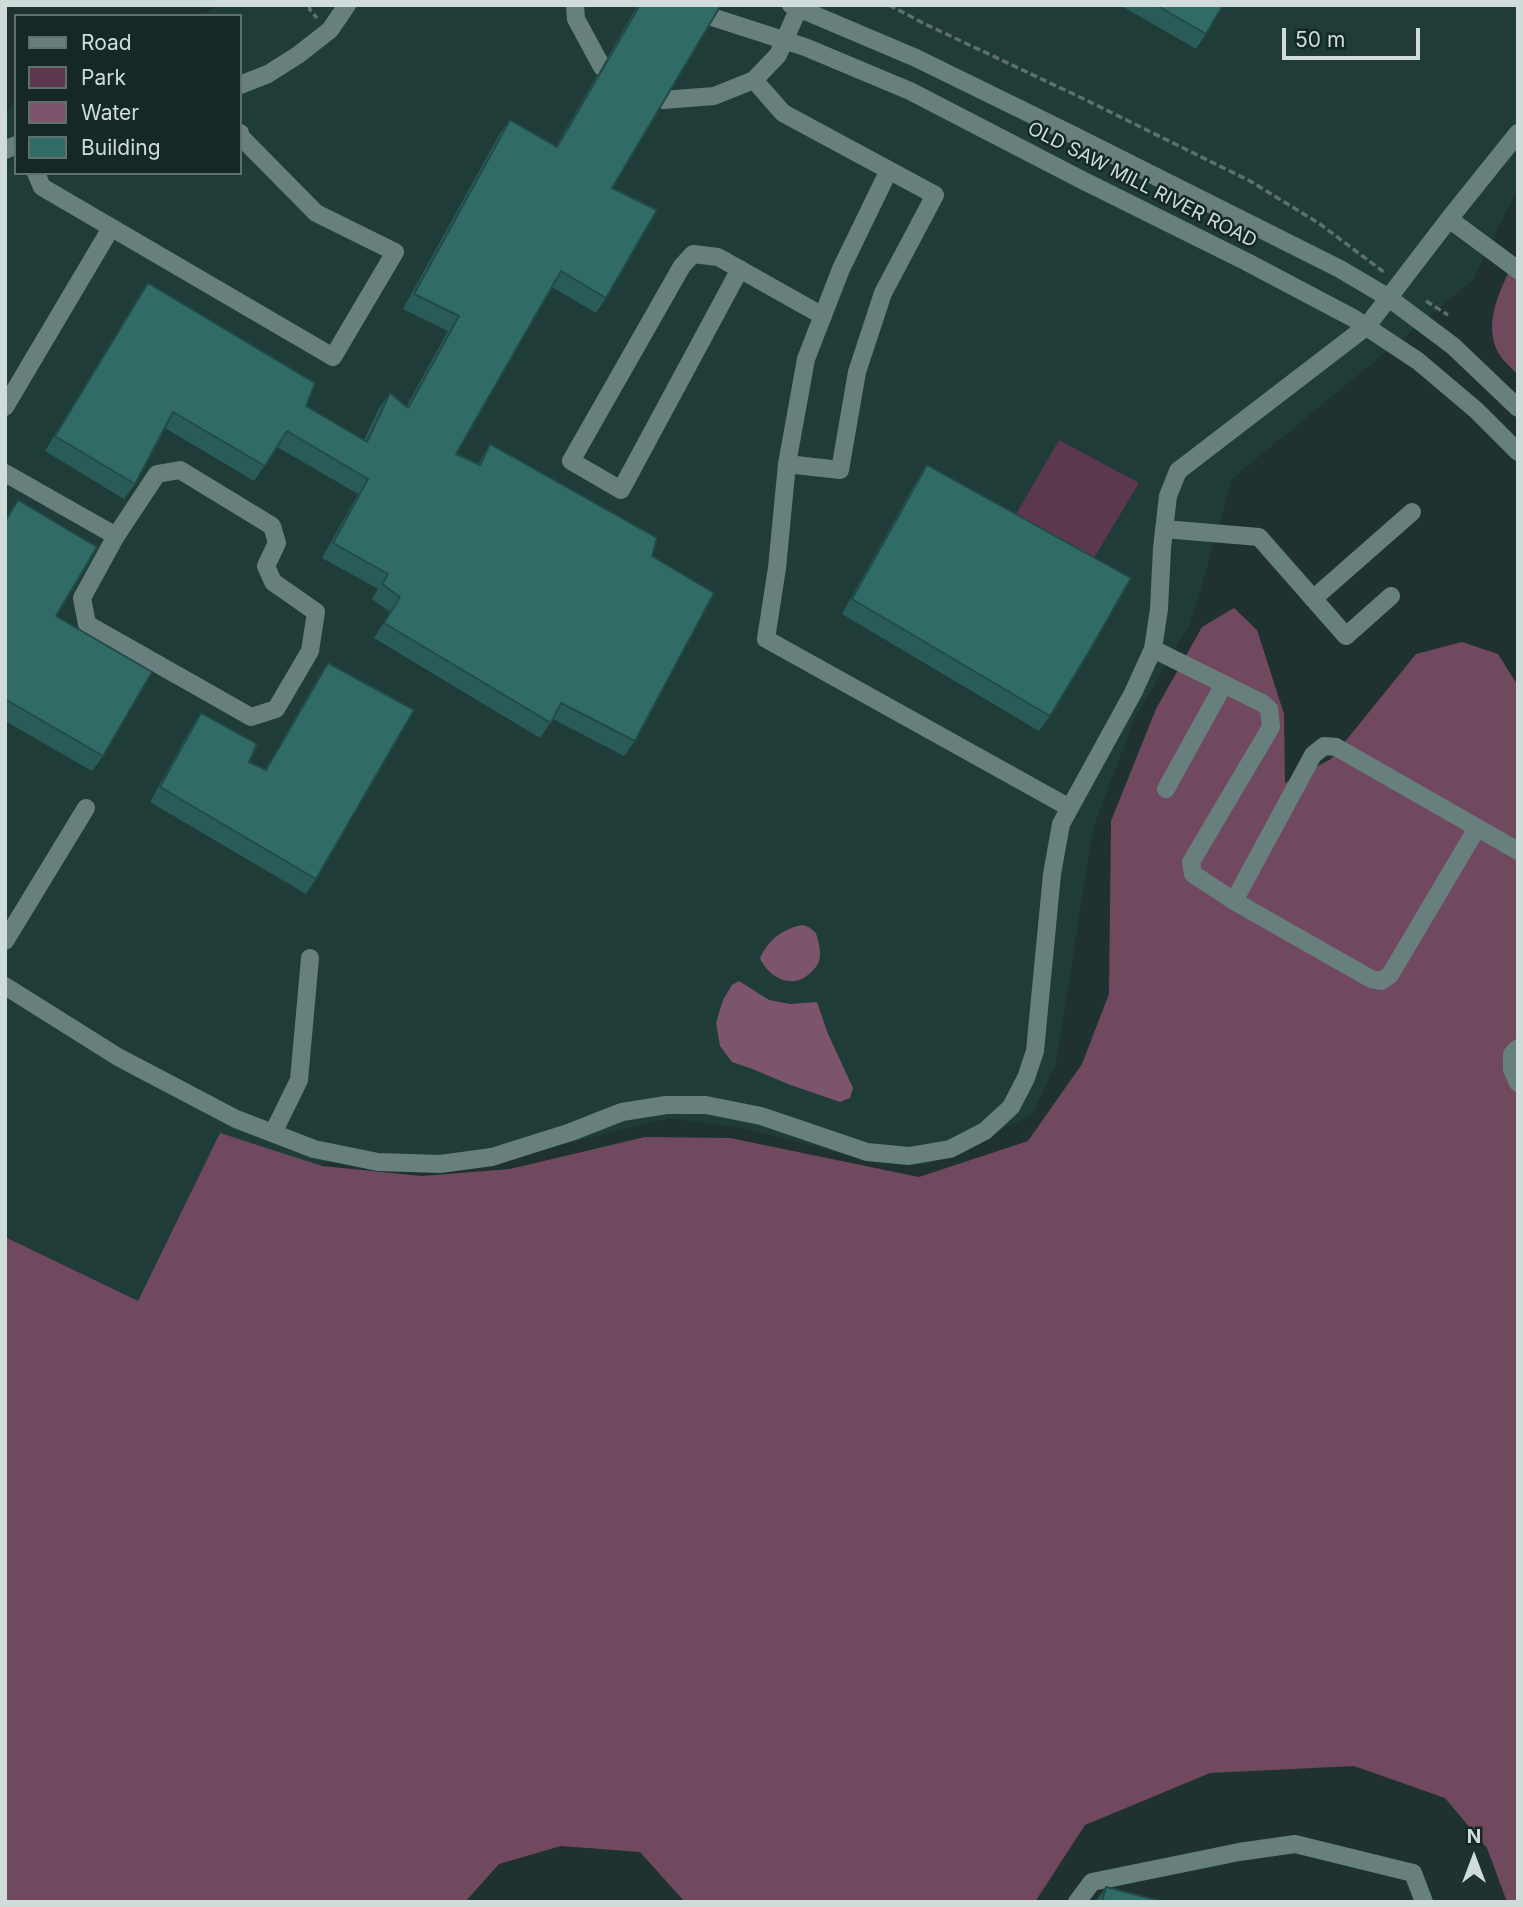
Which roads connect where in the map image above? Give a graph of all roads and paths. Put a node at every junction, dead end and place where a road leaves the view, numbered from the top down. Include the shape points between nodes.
1 (347, 5) edge
2 (575, 5) edge
3 (889, 5) edge
4 (797, 6) edge
5 (712, 16) edge
6 (785, 40) junction
7 (602, 67) edge
8 (754, 80) junction
9 (242, 84) edge
10 (663, 100) edge
11 (1518, 133) edge
12 (242, 139) edge
13 (889, 170) junction
14 (37, 175) edge
15 (1449, 219) junction
16 (111, 228) junction
17 (1517, 267) edge
18 (740, 270) junction
19 (1394, 291) junction
20 (1448, 315) dead end
21 (823, 316) junction
22 (1367, 326) junction
23 (5, 407) edge
24 (1518, 408) edge
25 (1518, 452) edge
26 (787, 464) junction
27 (5, 473) edge
28 (1412, 512) dead end
29 (1164, 530) junction
30 (116, 536) junction
31 (1391, 596) dead end
32 (1313, 599) junction
33 (1153, 649) junction
34 (1224, 684) junction
35 (1166, 789) dead end
36 (86, 808) dead end
37 (1070, 808) junction
38 (1477, 828) junction
39 (1518, 851) edge
40 (1234, 901) junction
41 (5, 941) edge
42 (310, 958) dead end
43 (5, 986) edge
44 (1518, 1048) edge
45 (1518, 1083) edge
46 (273, 1133) junction
47 (1077, 1902) edge
48 (1424, 1902) edge

1 - 9 street via 330,30 298,55
2 - 7 street via 576,19
3 - 19 path via 1250,181 1320,223
4 - 6 street
4 - 19 street, OLD SAW MILL RIVER ROAD via 916,58 1340,270
5 - 6 street, OLD SAW MILL RIVER ROAD
6 - 8 street via 778,55
6 - 22 street, OLD SAW MILL RIVER ROAD via 910,91
8 - 10 street via 714,96
8 - 13 street via 783,113
11 - 15 street
12 - 16 street via 316,212 395,252 332,357
13 - 21 street
13 - 26 street via 935,195 883,293 857,372 840,470
14 - 16 street via 42,187
15 - 17 street
15 - 19 street
16 - 23 street
18 - 18 street via 718,257 693,254 682,266 571,461 621,490
18 - 21 street
19 - 20 path
19 - 22 street
19 - 24 street, OLD SAW MILL RIVER ROAD
21 - 26 street via 806,359
22 - 25 street, OLD SAW MILL RIVER ROAD via 1418,361
22 - 29 street via 1178,471 1168,496
26 - 37 street via 766,639
27 - 30 street
28 - 32 street
29 - 32 street via 1259,537
29 - 33 street
30 - 30 street via 157,474 180,470 272,526 276,543 266,566 273,582 316,612 310,651 276,709 251,717 87,624 82,598
31 - 32 street via 1346,636
33 - 34 street
33 - 37 street
34 - 35 street
34 - 40 street via 1269,709 1271,727 1191,862 1193,874
36 - 41 street
37 - 46 street via 1061,824 1052,874 1037,1038 1026,1078 1011,1107 985,1131 950,1149 909,1156 867,1152 761,1116 706,1105 622,1112 492,1157 440,1164 378,1162 314,1149
38 - 39 street
38 - 40 street via 1390,975 1381,981
38 - 40 street via 1336,747 1324,746 1313,755
42 - 46 street via 299,1080
43 - 46 street via 118,1057 236,1119
44 - 45 street via 1512,1054
47 - 48 street via 1092,1882 1295,1844 1413,1873

